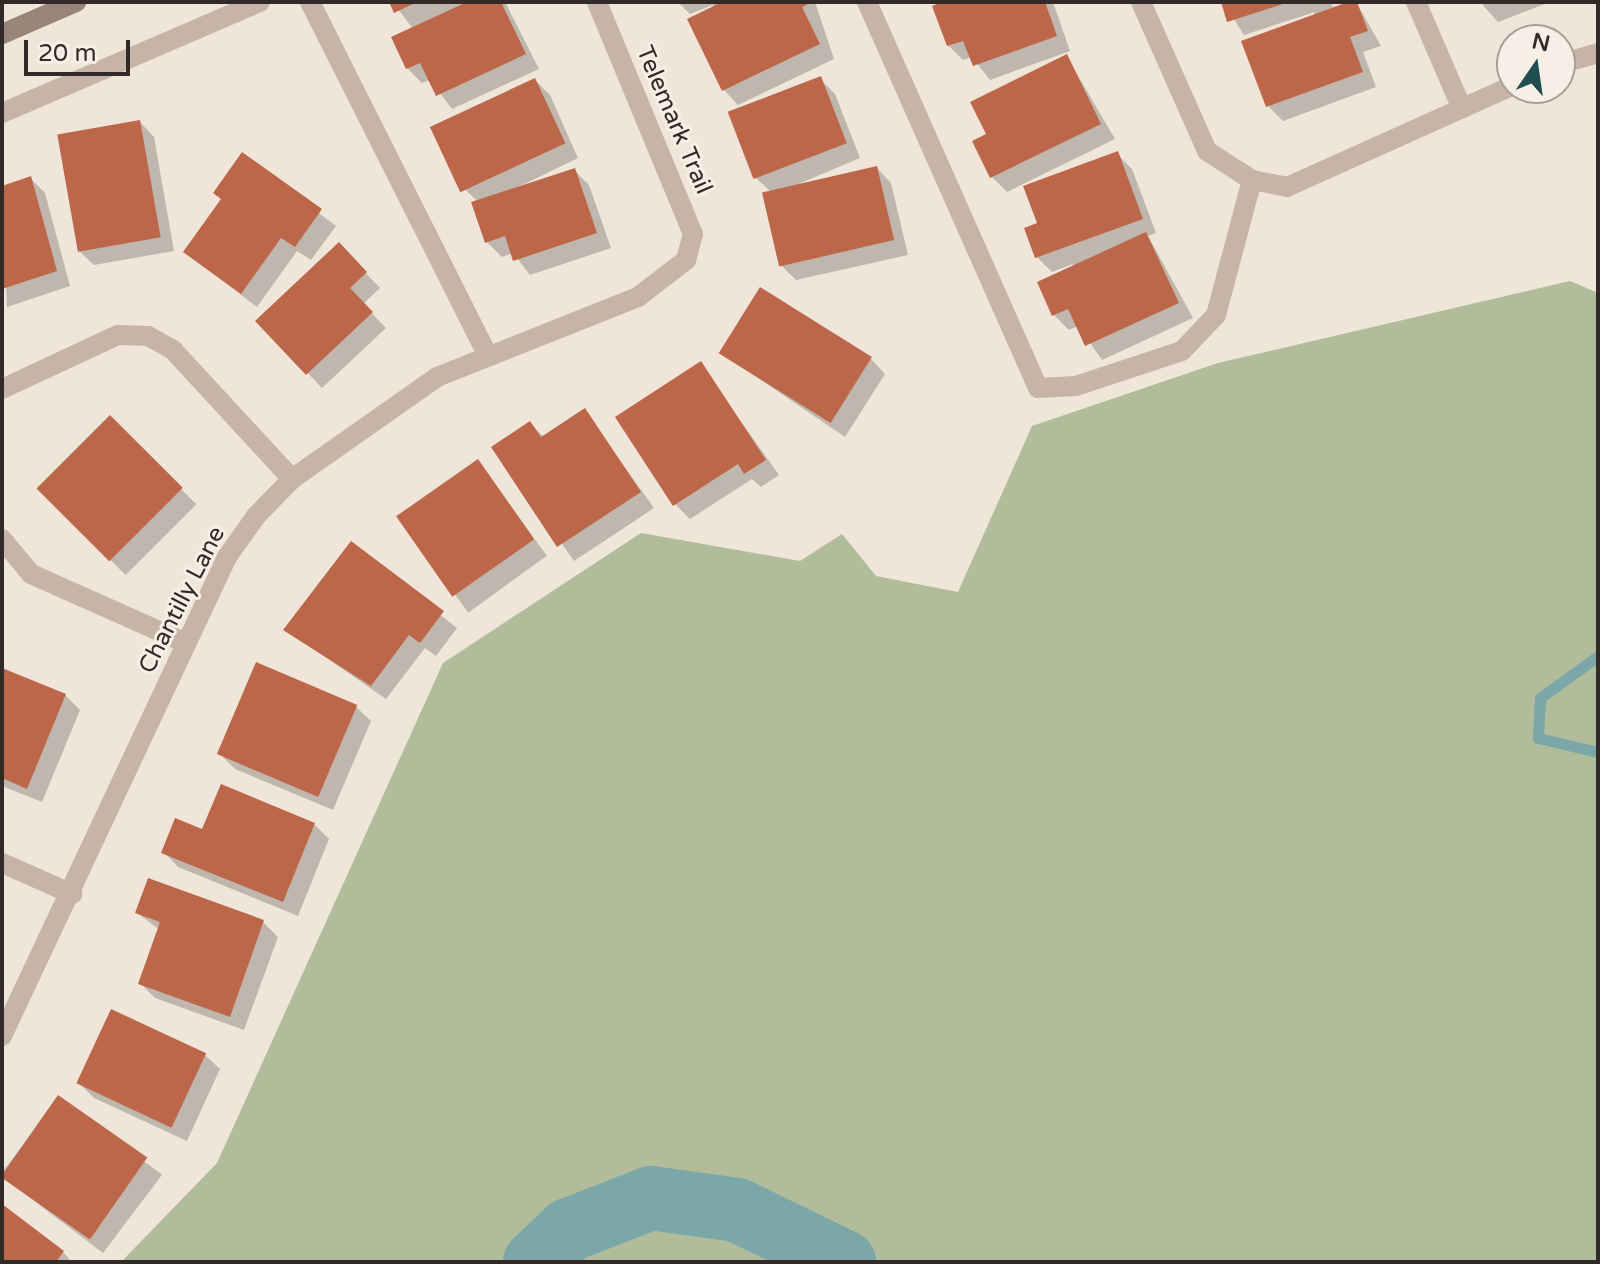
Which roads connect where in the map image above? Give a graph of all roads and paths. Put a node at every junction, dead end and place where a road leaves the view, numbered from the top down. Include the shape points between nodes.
1 (76, 2) edge
2 (260, 2) edge
3 (310, 2) edge
4 (597, 2) edge
5 (867, 2) edge
6 (1141, 2) edge
7 (1416, 2) edge
8 (2, 34) edge
9 (1598, 53) edge
10 (1576, 59) edge
11 (1496, 93) edge
12 (1462, 109) junction
13 (2, 113) edge
14 (1252, 180) junction
15 (686, 260) joint
16 (486, 352) junction
17 (2, 389) edge
18 (292, 479) junction
19 (2, 539) edge
20 (186, 643) junction
21 (2, 863) edge
22 (72, 894) junction
23 (2, 1036) edge

1 - 8 main road
2 - 13 street
3 - 16 street
4 - 15 street, Telemark Trail via 693,234
5 - 14 street via 1038,388 1076,386 1182,351 1216,315
6 - 14 street via 1207,151
7 - 12 street
9 - 10 street
11 - 12 street
12 - 14 street via 1287,187
15 - 16 street, Chantilly Lane via 638,297
16 - 18 street, Chantilly Lane via 437,377
17 - 18 street via 118,335 148,336 173,350
18 - 20 street, Chantilly Lane via 227,557
19 - 20 street via 31,574
20 - 22 street, Chantilly Lane
21 - 22 street
22 - 23 street, Chantilly Lane

